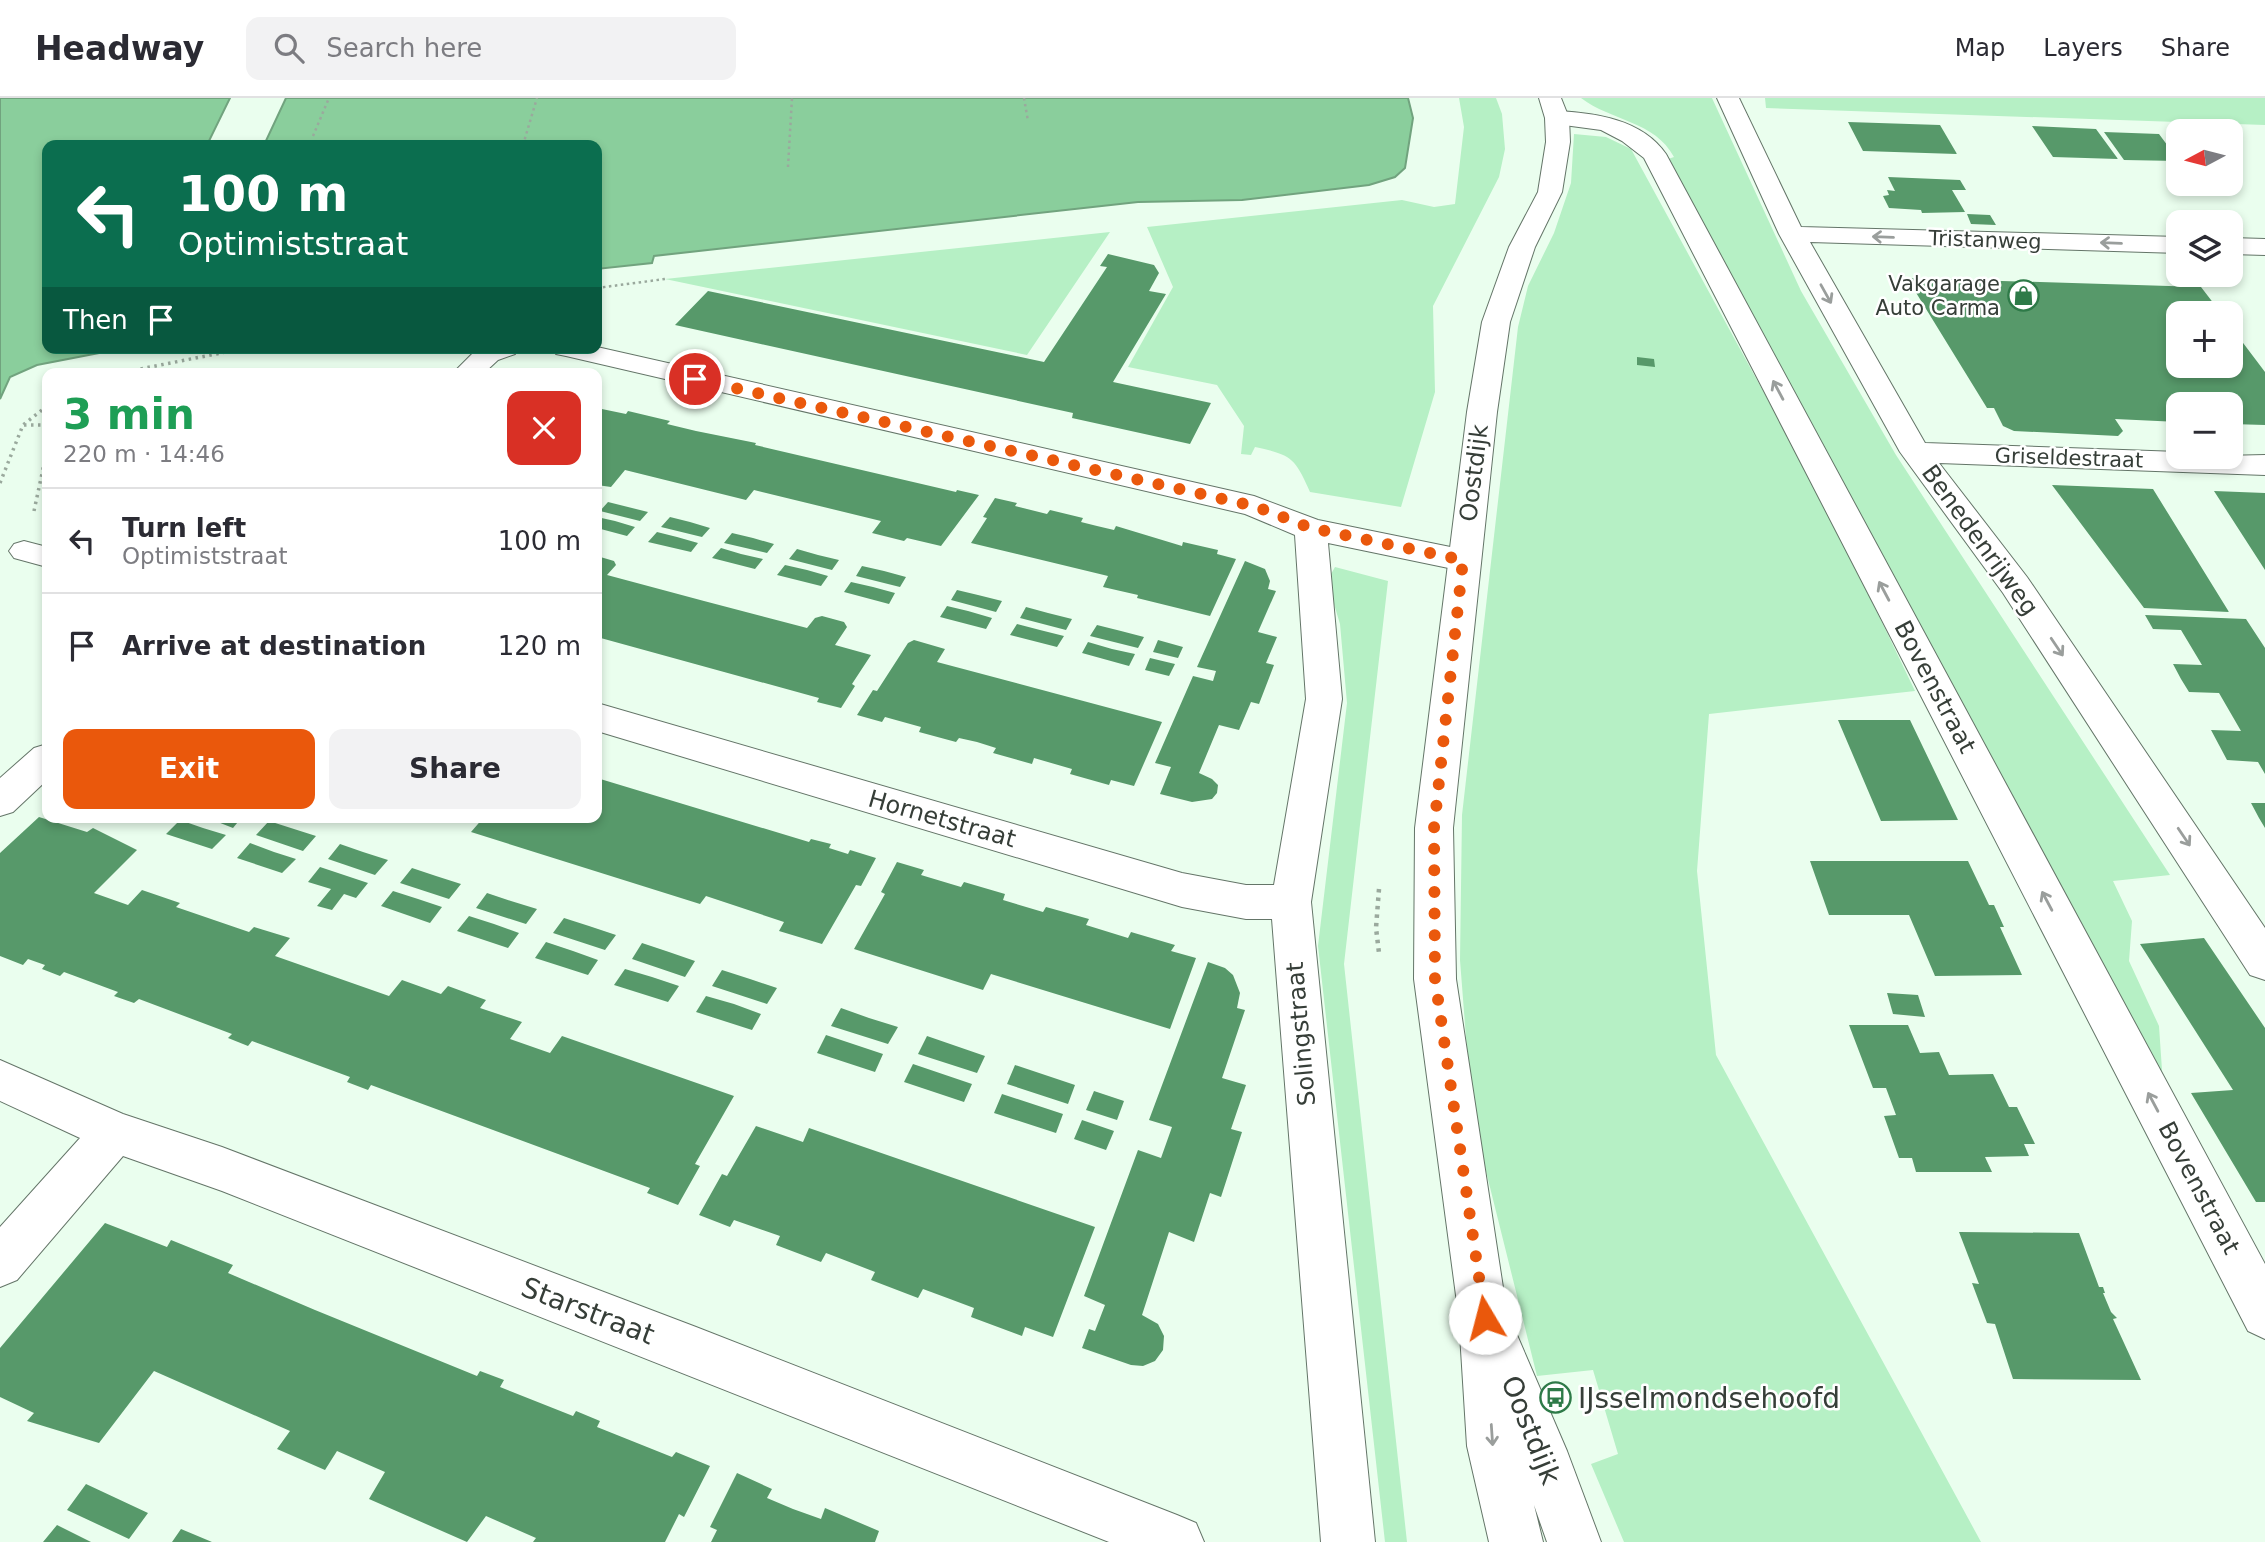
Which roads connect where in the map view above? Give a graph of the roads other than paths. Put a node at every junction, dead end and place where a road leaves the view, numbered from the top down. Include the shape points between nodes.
1 (1728, 98) edge
2 (1554, 108) edge
3 (1792, 234) junction
4 (2166, 245) edge
5 (2243, 246) edge
6 (2265, 247) edge
7 (492, 354) edge
8 (575, 359) edge
9 (474, 368) edge
10 (1915, 452) junction
11 (2265, 465) edge
12 (1311, 528) junction
13 (1463, 560) junction
14 (602, 718) edge
15 (42, 763) edge
16 (0, 801) edge
17 (2225, 899) junction
18 (1291, 902) junction
19 (2265, 902) edge
20 (2265, 962) edge
21 (0, 1080) edge
22 (115, 1132) junction
23 (0, 1263) edge
24 (2265, 1314) edge
25 (1485, 1318) junction
26 (1177, 1542) edge
27 (1348, 1542) edge
28 (1516, 1542) edge
29 (1574, 1542) edge

1 - 3 street, Benedenrijweg
2 - 13 street, Oostdijk via 1558,142 1550,192 1522,247 1496,322
24 -> 2 street, Bovenstraat via 1654,154 1624,130
4 -> 3 street, Tristanweg
3 -> 10 street, Benedenrijweg
5 - 6 street
7 - 9 street
8 - 12 street via 1254,506
10 - 11 street, Griseldestraat
10 -> 17 street, Benedenrijweg via 2015,585
12 - 13 street
12 - 18 street, Solingstraat via 1324,699
13 - 25 street, Oostdijk via 1434,828 1435,979
14 - 18 street, Hornetstraat via 1182,890 1246,902
15 - 16 street
17 - 19 street
17 - 20 street, Benedenrijweg
18 - 27 street, Solingstraat
21 - 22 street, Starstraat
22 - 23 street
22 - 26 street, Starstraat via 671,1342
25 -> 28 street, Oostdijk via 1493,1446
25 - 29 street, Oostdijk

